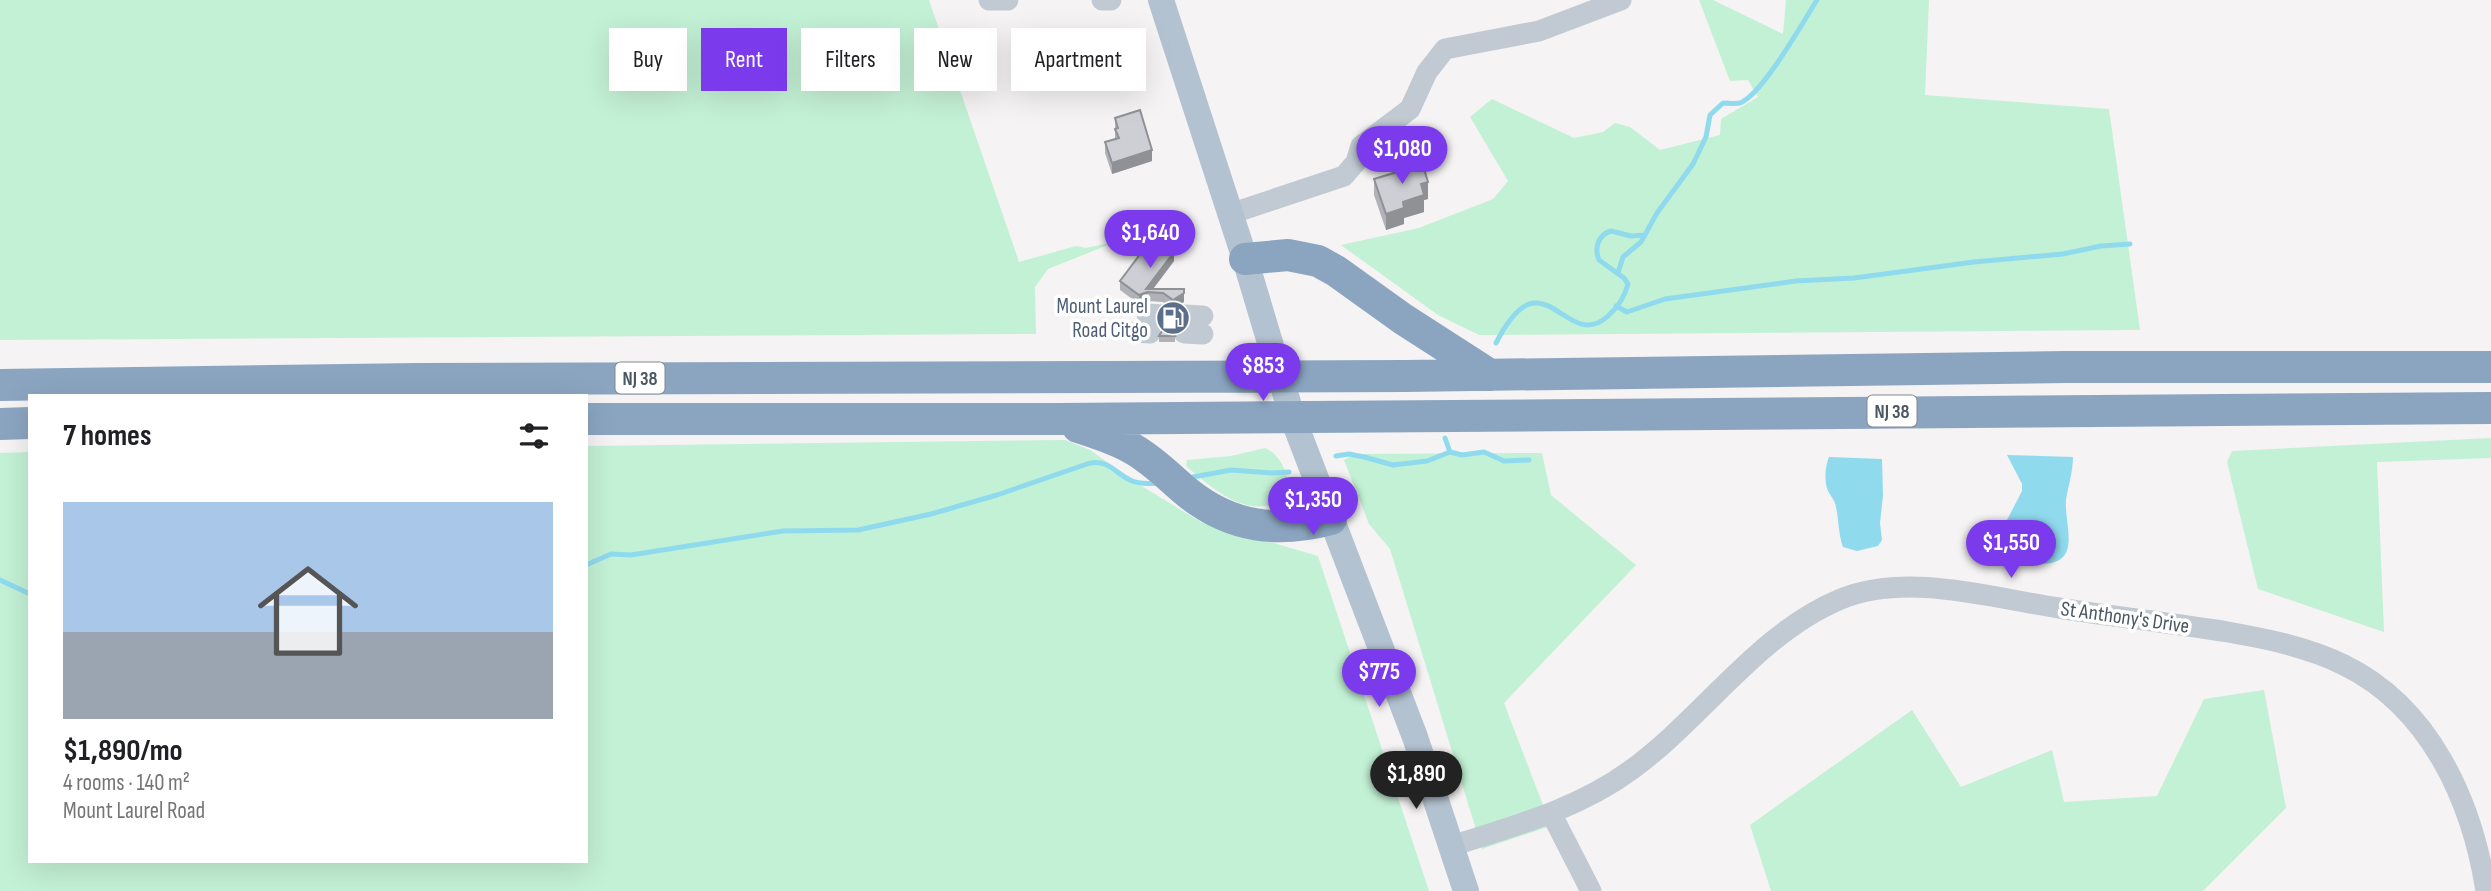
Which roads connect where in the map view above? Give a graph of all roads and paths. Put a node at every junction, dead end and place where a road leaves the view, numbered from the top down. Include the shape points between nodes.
1 (989, 0) edge
2 (1008, 0) edge
3 (1102, 0) edge
4 (1111, 0) edge
5 (1161, 0) edge
6 (1621, 0) edge
7 (1230, 214) junction
8 (1245, 259) junction
9 (2491, 367) edge
10 (1490, 374) junction
11 (1280, 377) junction
12 (0, 385) edge
13 (2491, 408) edge
14 (1292, 416) junction
15 (588, 419) edge
16 (1057, 419) junction
17 (0, 424) edge
18 (28, 424) edge
19 (1331, 519) junction
20 (1551, 813) junction
21 (1452, 846) junction
22 (1466, 891) edge
23 (1591, 891) edge
24 (2486, 891) edge

1 - 2 street
3 - 4 street
5 - 7 main road
6 - 7 street via 1539,31 1445,49 1427,72 1410,109 1361,146 1356,162 1344,176
7 - 8 main road
8 - 10 highway via 1288,255 1318,261
8 - 11 main road
9 - 10 highway, NJ 38
10 - 11 highway, NJ 38
11 - 12 highway, NJ 38
11 - 14 main road
13 - 14 highway, NJ 38
14 - 16 highway, NJ 38
14 - 19 main road
15 - 16 highway, NJ 38
16 - 19 highway via 1134,449 1203,503 1235,521 1281,526
17 - 18 highway
19 - 21 main road
20 - 21 street, St Anthony's Drive
20 - 23 street
20 - 24 street, St Anthony's Drive via 1605,788 1633,769 1764,650 1817,610 1875,590 1940,590 2255,637 2345,665 2394,700 2435,747 2464,803
21 - 22 main road

